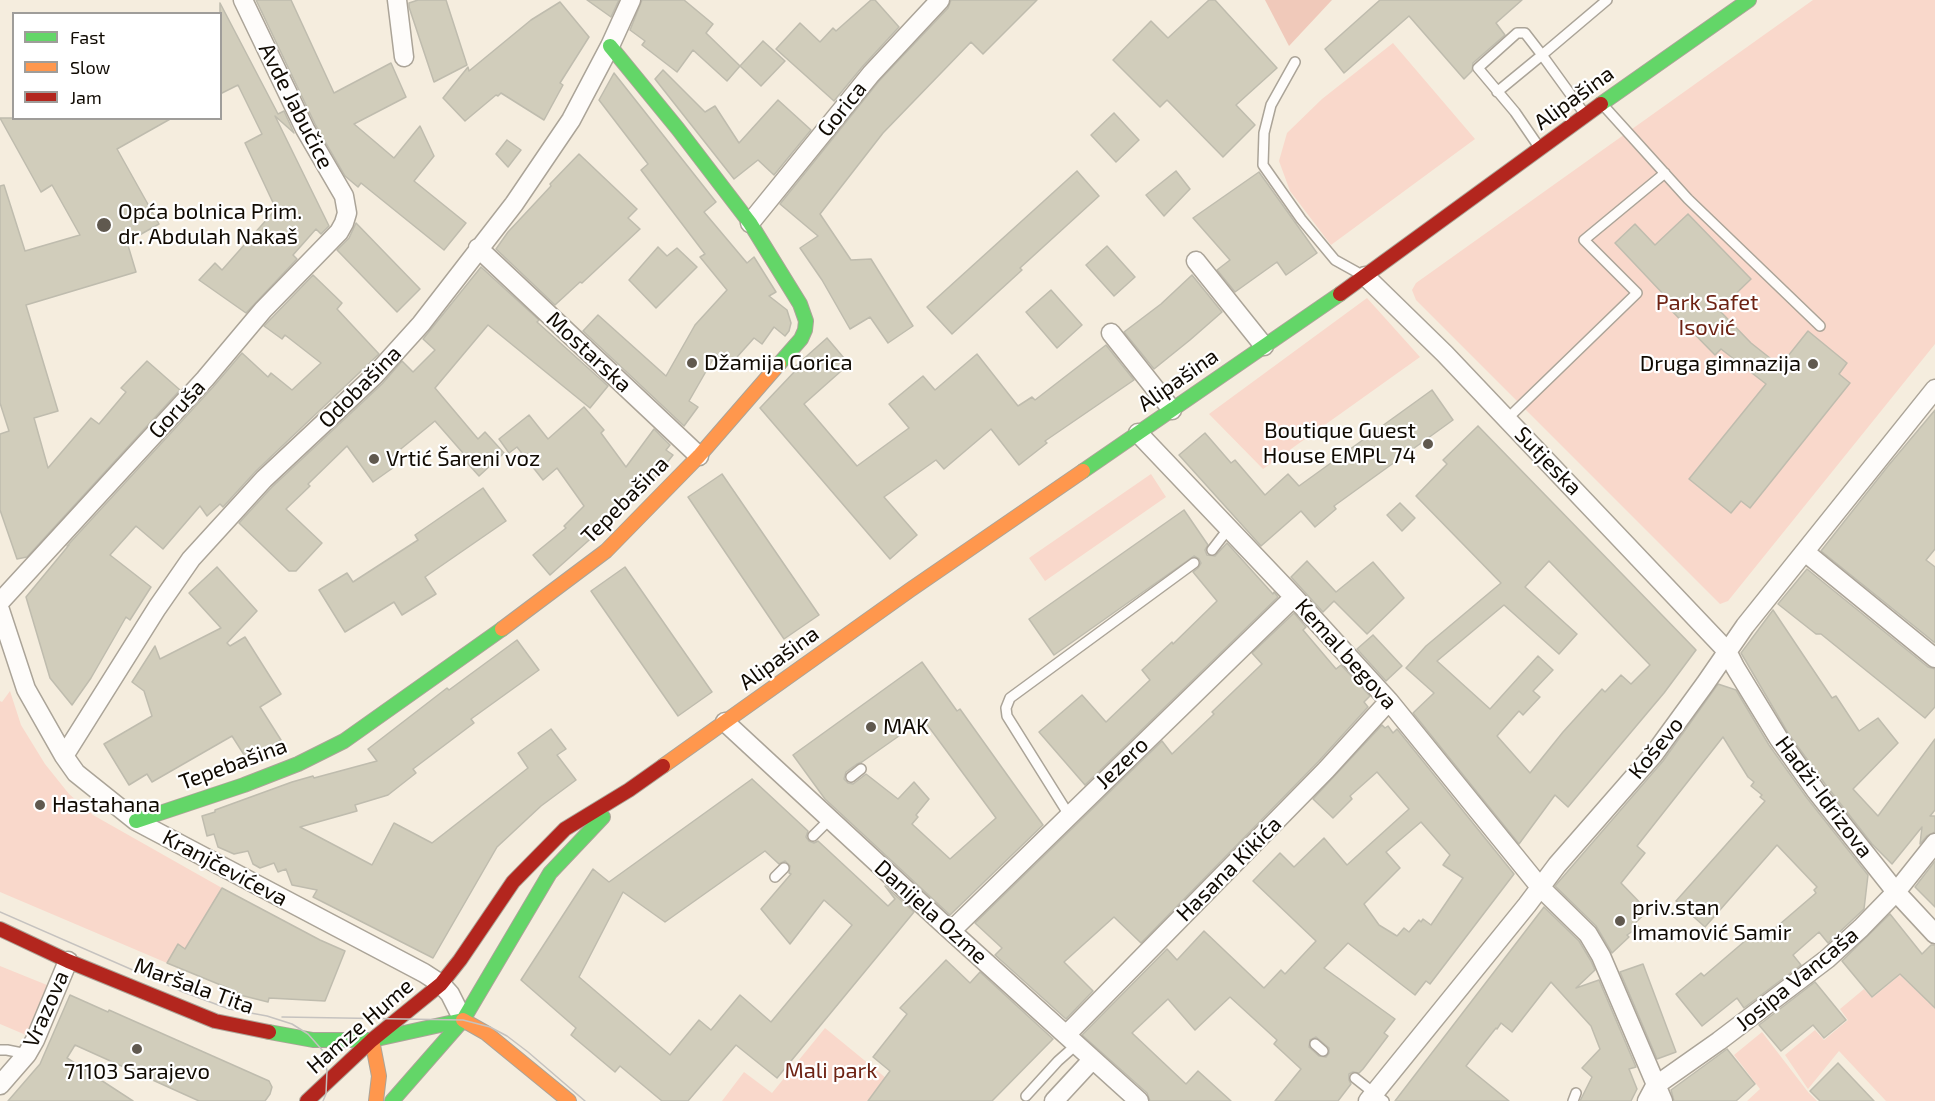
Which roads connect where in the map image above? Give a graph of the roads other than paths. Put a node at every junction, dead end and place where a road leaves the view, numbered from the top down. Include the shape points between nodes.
1 (243, 0) edge
2 (397, 0) edge
3 (631, 0) edge
4 (940, 0) edge
5 (1607, 0) edge
6 (1749, 0) edge
7 (610, 46) junction
8 (1542, 55) junction
9 (404, 57) dead end
10 (1295, 62) dead end
11 (1497, 92) junction
12 (1602, 104) junction
13 (1586, 115) junction
14 (1540, 149) junction
15 (1665, 173) junction
16 (347, 213) joint
17 (750, 223) junction
18 (478, 248) junction
19 (1196, 261) dead end
20 (1365, 276) junction
21 (1820, 326) dead end
22 (1111, 333) dead end
23 (1264, 346) junction
24 (1935, 388) edge
25 (1172, 410) junction
26 (1507, 419) junction
27 (1138, 433) junction
28 (699, 456) junction
29 (1229, 528) junction
30 (1212, 549) dead end
31 (1805, 552) junction
32 (1194, 563) dead end
33 (1294, 597) junction
34 (0, 602) edge
35 (0, 610) edge
36 (1727, 651) junction
37 (1935, 658) edge
38 (1389, 700) junction
39 (725, 722) junction
40 (64, 756) junction
41 (861, 769) dead end
42 (851, 777) dead end
43 (629, 790) junction
44 (1069, 815) junction
45 (830, 819) junction
46 (136, 821) junction
47 (813, 836) dead end
48 (1935, 843) edge
49 (784, 868) dead end
50 (775, 877) dead end
51 (1540, 887) junction
52 (1896, 892) junction
53 (0, 929) edge
54 (951, 931) junction
55 (1935, 934) edge
56 (68, 961) junction
57 (441, 984) junction
58 (463, 1020) junction
59 (372, 1040) junction
60 (1071, 1040) junction
61 (1315, 1044) dead end
62 (0, 1050) edge
63 (1323, 1051) dead end
64 (27, 1054) junction
65 (1092, 1060) junction
66 (1355, 1078) dead end
67 (0, 1085) edge
68 (1026, 1096) dead end
69 (1655, 1096) edge
70 (1376, 1098) edge
71 (307, 1101) edge
72 (376, 1101) edge
73 (392, 1101) edge
74 (569, 1101) edge
75 (1054, 1101) edge
76 (1139, 1101) edge

1 - 16 street, Avde Jabučice via 305,129 344,196
2 - 9 street
3 - 7 street, Odobašina
4 - 17 street, Gorica via 871,74
5 - 8 lane
6 - 12 main road, Alipašina
7 - 17 main road, Tepebašina
7 - 18 street, Odobašina via 571,120 514,204
8 - 11 lane
8 - 11 lane via 1525,33 1517,33 1478,68
8 - 13 lane
10 - 20 lane via 1271,105 1264,133 1263,165 1335,260
11 - 14 lane
12 - 13 main road, Alipašina
12 - 15 lane
13 - 14 main road, Alipašina
14 - 20 main road, Alipašina
15 - 21 lane
15 - 26 lane via 1584,240 1637,292
16 - 34 street, Goruša via 339,231
17 - 28 main road, Tepebašina via 800,304 805,330 796,347
18 - 28 street, Mostarska
18 - 40 street, Odobašina via 421,324 374,376 264,479 191,559
19 - 23 street
20 - 23 main road, Alipašina
20 - 26 street, Sutjeska
22 - 25 street
23 - 25 main road, Alipašina
24 - 31 street, Koševo
25 - 27 main road, Alipašina
26 - 36 street, Sutjeska
27 - 29 street, Kemal begova
27 - 39 main road, Alipašina
28 - 46 main road, Tepebašina via 606,551 575,576 344,741 244,785
29 - 30 lane
29 - 33 street, Kemal begova
31 - 36 street, Koševo
31 - 37 street
32 - 44 lane via 1010,699 1006,716
33 - 38 street, Kemal begova
33 - 44 street, Jezero
35 - 40 street, Kranjčevićeva via 26,689
36 - 51 street, Koševo via 1653,754
36 - 52 street, Hadži-Idrizova via 1779,739
38 - 51 street, Kemal begova
38 - 60 street, Hasana Kikića
39 - 43 main road, Alipašina
39 - 45 street, Danijela Ozme via 818,800
40 - 46 street, Kranjčevićeva via 76,773
41 - 42 lane
43 - 57 main road, Alipašina via 565,829 513,882
43 - 58 main road, Alipašina via 550,873
44 - 54 street, Jezero
45 - 47 lane
45 - 54 street, Danijela Ozme
46 - 57 street, Kranjčevićeva
48 - 52 street, Josipa Vancaša
49 - 50 lane
51 - 69 street, Kemal begova via 1588,934 1601,956
51 - 70 street, Koševo
52 - 55 street, Hadži-Idrizova
52 - 69 street, Josipa Vancaša via 1827,959 1719,1041
53 - 56 main road, Maršala Tita
54 - 60 street, Danijela Ozme
56 - 59 main road, Maršala Tita via 215,1021 313,1040
56 - 64 street, Vrazova
57 - 58 street, Kranjčevićeva
57 - 59 main road, Hamze Hume
58 - 59 main road, Maršala Tita
58 - 73 main road
58 - 74 main road via 499,1043
59 - 71 main road, Hamze Hume
59 - 72 main road via 379,1077
60 - 65 street, Danijela Ozme
60 - 68 lane via 1058,1061
61 - 63 lane
62 - 64 lane
64 - 67 street, Vrazova
65 - 75 street
65 - 76 street, Danijela Ozme
66 - 70 lane

